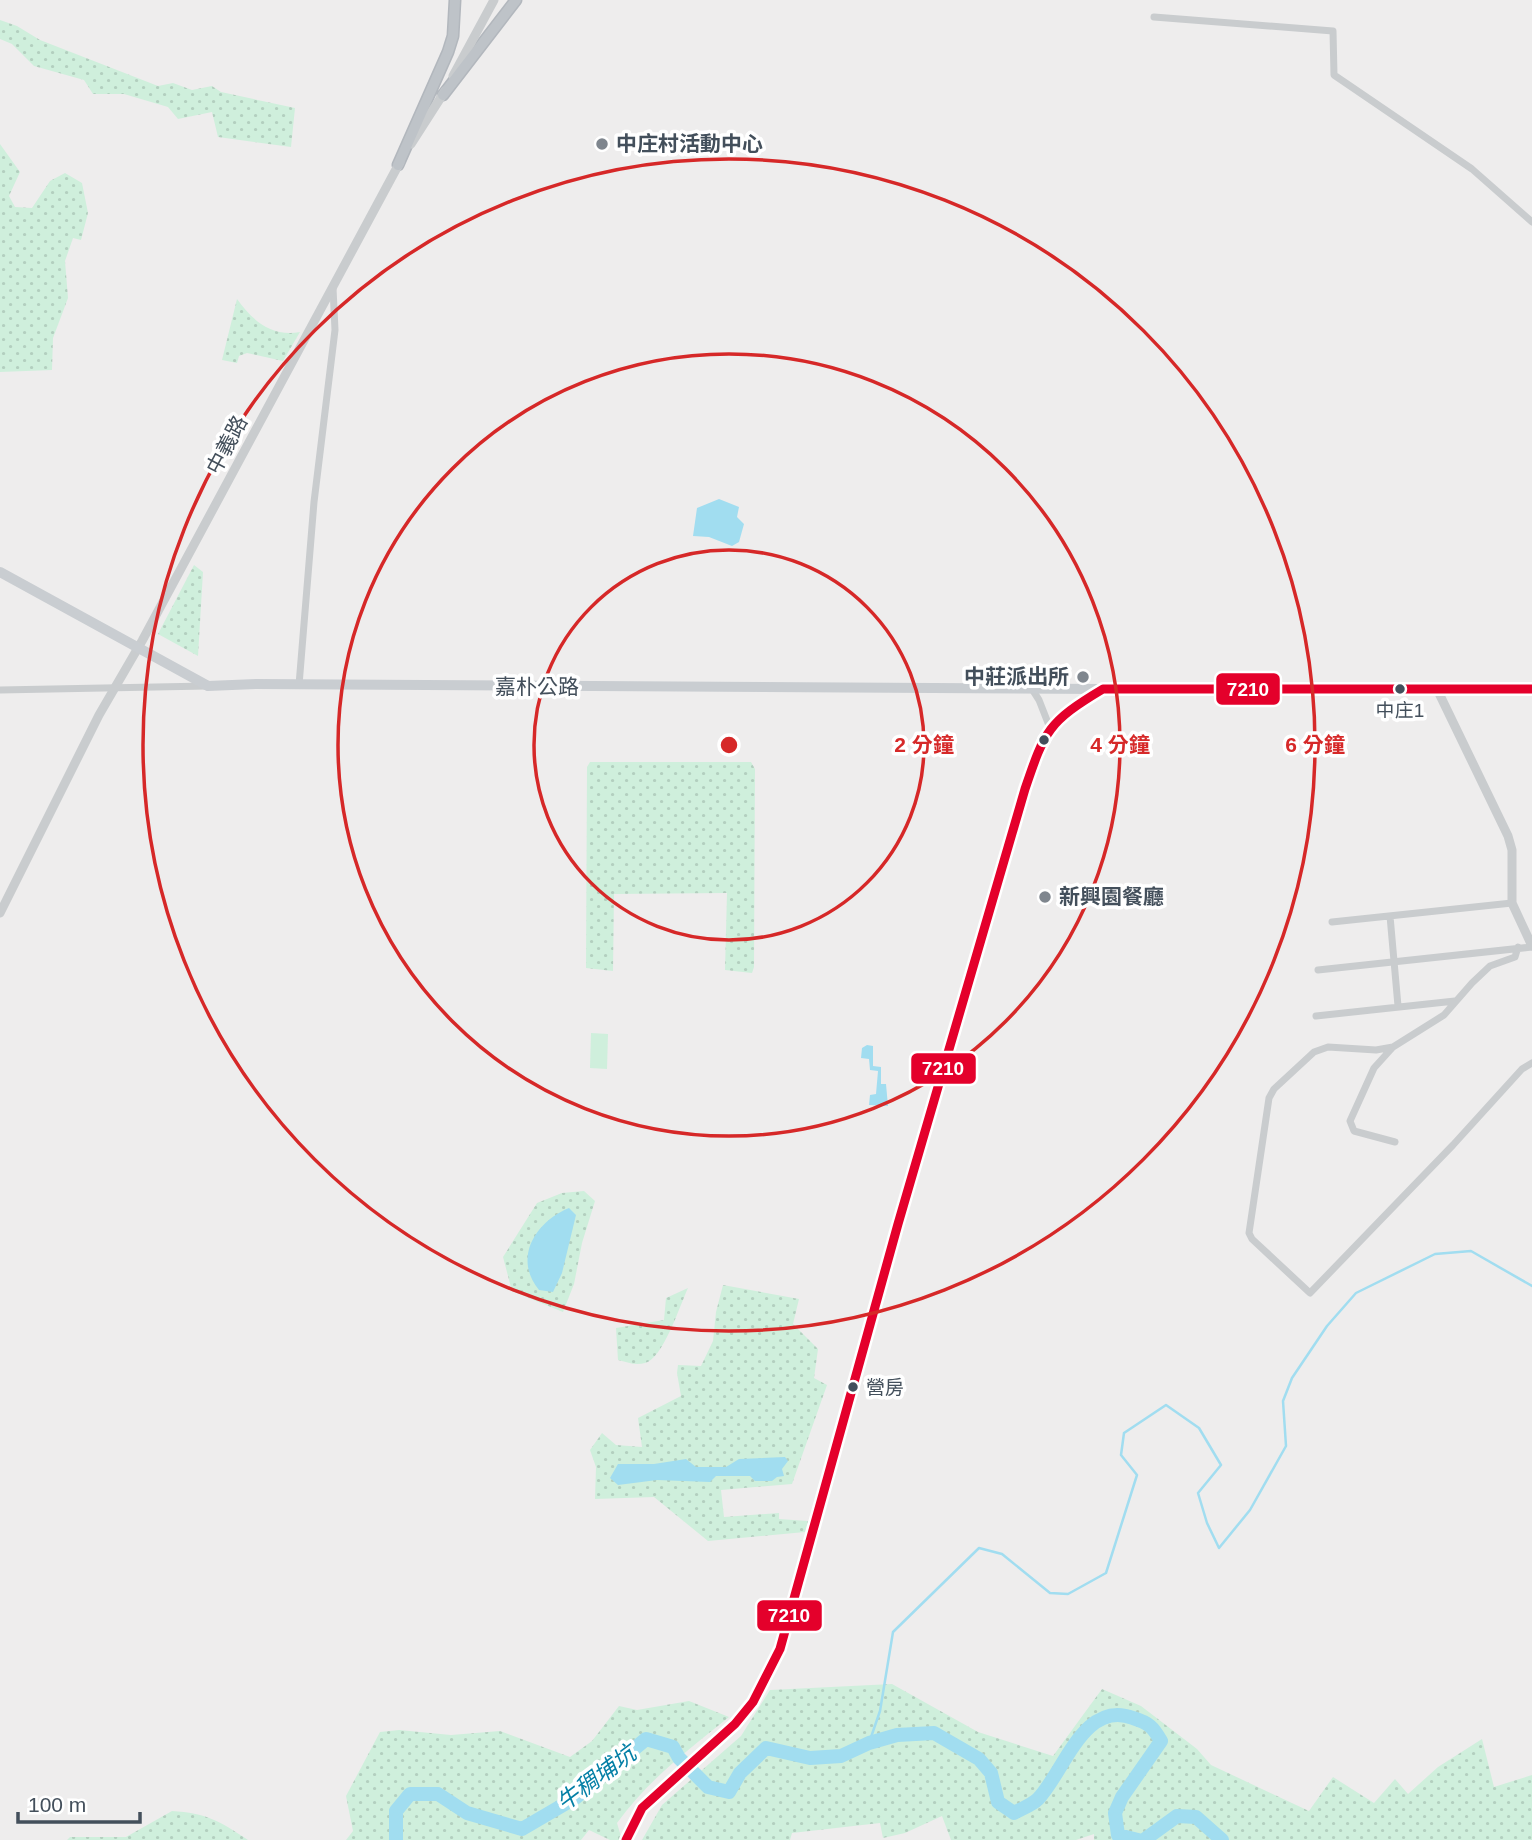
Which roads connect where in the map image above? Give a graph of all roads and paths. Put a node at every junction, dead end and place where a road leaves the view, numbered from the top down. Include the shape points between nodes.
1 (456, 0) edge
2 (494, 0) edge
3 (516, 0) edge
4 (1154, 17) dead end
5 (443, 96) junction
6 (398, 165) junction
7 (1532, 222) edge
8 (333, 284) junction
9 (0, 572) edge
10 (138, 648) junction
11 (299, 685) junction
12 (116, 686) junction
13 (208, 686) junction
14 (1436, 687) junction
15 (1032, 689) junction
16 (1103, 689) junction
17 (1532, 689) edge
18 (0, 690) edge
19 (1050, 728) junction
20 (1512, 902) junction
21 (0, 913) edge
22 (1390, 916) junction
23 (1332, 922) dead end
24 (1532, 946) edge
25 (1518, 947) junction
26 (1394, 962) junction
27 (1318, 970) dead end
28 (1455, 1001) junction
29 (1398, 1006) junction
30 (1316, 1016) dead end
31 (1393, 1047) junction
32 (1532, 1063) edge
33 (1395, 1142) dead end
34 (626, 1840) edge

1 - 6 highway via 448,52
2 - 5 street, 中義路
3 - 5 highway
4 - 7 street via 1333,31 1334,75 1472,169
5 - 6 street, 中義路
6 - 8 street, 中義路
8 - 10 street, 中義路
8 - 11 street via 335,330 314,502
9 - 10 main road, 嘉朴公路
10 - 12 street, 中義路
10 - 13 main road, 嘉朴公路
11 - 13 main road, 嘉朴公路
11 - 15 main road, 嘉朴公路
12 - 13 street
12 - 18 street
12 - 21 street, 中義路
14 - 16 main road, 嘉朴公路
14 - 17 main road, 嘉朴公路
14 - 20 street via 1513,849
15 - 16 main road, 嘉朴公路
15 - 19 street
16 - 19 main road
19 - 34 main road via 1025,789 780,1649 735,1724 642,1808
20 - 22 street
20 - 24 street
22 - 23 street
22 - 26 street
24 - 25 street
25 - 26 street
25 - 28 street via 1515,957 1490,966
26 - 27 street
26 - 29 street
28 - 29 street
28 - 31 street via 1444,1015
29 - 30 street
31 - 32 street via 1328,1047 1314,1052 1269,1098 1249,1233 1310,1293
31 - 33 street via 1374,1068 1350,1121 1354,1131

